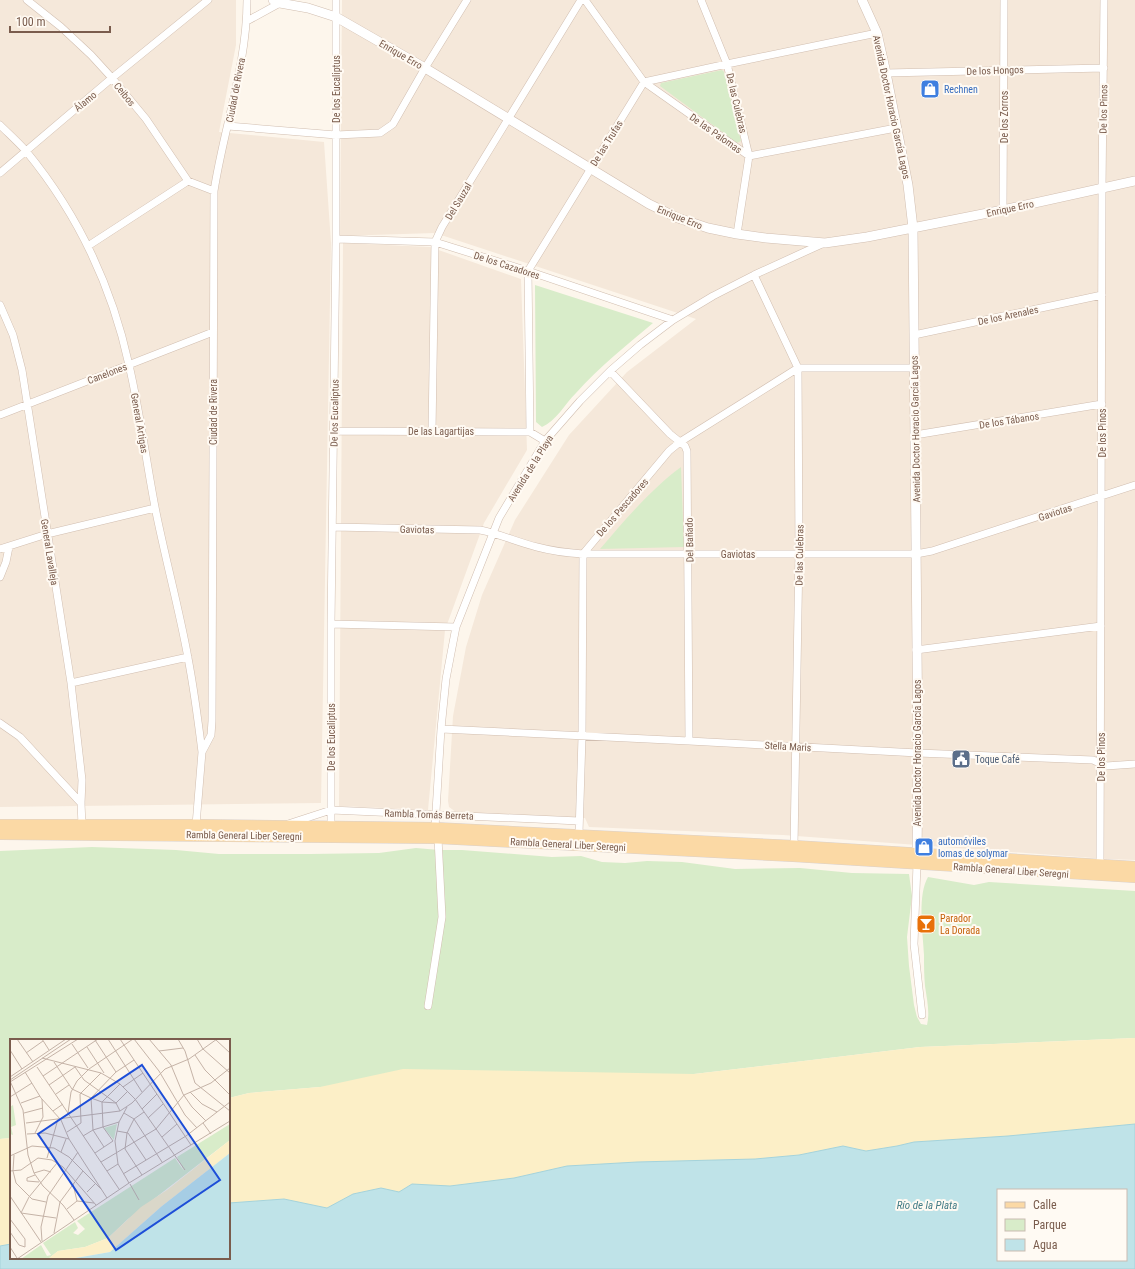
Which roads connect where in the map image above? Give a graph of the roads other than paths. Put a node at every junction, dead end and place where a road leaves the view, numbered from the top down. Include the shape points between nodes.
1 (27, 0) edge
2 (208, 0) edge
3 (247, 0) edge
4 (336, 0) edge
5 (467, 0) edge
6 (581, 0) edge
7 (585, 0) edge
8 (701, 0) edge
9 (862, 0) edge
10 (1004, 0) edge
11 (1104, 0) edge
12 (276, 2) edge
13 (336, 16) junction
14 (247, 21) junction
15 (877, 33) junction
16 (727, 64) junction
17 (425, 68) junction
18 (1104, 68) junction
19 (1004, 69) junction
20 (886, 73) junction
21 (112, 78) junction
22 (644, 82) junction
23 (508, 118) junction
24 (0, 125) edge
25 (228, 126) junction
26 (896, 128) junction
27 (336, 135) junction
28 (26, 150) junction
29 (749, 156) junction
30 (591, 168) junction
31 (0, 173) edge
32 (188, 181) junction
33 (1135, 182) edge
34 (1102, 189) junction
35 (214, 191) junction
36 (1003, 210) junction
37 (913, 228) junction
38 (737, 234) junction
39 (336, 239) junction
40 (435, 242) junction
41 (825, 242) junction
42 (88, 246) junction
43 (528, 271) junction
44 (754, 275) junction
45 (1102, 295) junction
46 (1, 308) edge
47 (672, 320) junction
48 (213, 332) junction
49 (914, 335) junction
50 (129, 364) junction
51 (798, 368) junction
52 (914, 368) junction
53 (610, 371) junction
54 (1102, 404) junction
55 (27, 405) junction
56 (0, 415) edge
57 (334, 430) junction
58 (432, 431) junction
59 (530, 432) junction
60 (915, 435) junction
61 (544, 440) junction
62 (680, 442) junction
63 (1135, 485) edge
64 (1102, 496) junction
65 (156, 508) junction
66 (333, 527) junction
67 (492, 532) junction
68 (47, 534) junction
69 (9, 547) junction
70 (0, 549) edge
71 (799, 553) junction
72 (583, 554) junction
73 (689, 554) junction
74 (916, 554) junction
75 (0, 577) edge
76 (332, 624) junction
77 (456, 626) junction
78 (1101, 626) junction
79 (916, 650) junction
80 (188, 657) junction
81 (71, 684) junction
82 (0, 723) edge
83 (441, 729) junction
84 (582, 737) junction
85 (689, 741) junction
86 (795, 746) junction
87 (202, 752) junction
88 (918, 753) junction
89 (1101, 764) junction
90 (1135, 764) edge
91 (81, 803) junction
92 (331, 810) junction
93 (435, 814) junction
94 (579, 821) junction
95 (0, 825) edge
96 (82, 825) junction
97 (196, 825) junction
98 (281, 826) junction
99 (331, 826) junction
100 (436, 833) junction
101 (0, 834) edge
102 (579, 834) junction
103 (794, 846) junction
104 (917, 859) junction
105 (1100, 865) junction
106 (1135, 867) edge
107 (1135, 877) edge
108 (428, 1006) dead end
109 (922, 1015) dead end

1 - 21 street, Ceibos via 61,27
2 - 21 street, Álamo
3 - 14 street, Ciudad de Rivera
4 - 13 street, De los Eucaliptus
5 - 17 street
6 - 23 street, Del Sauzal
7 - 22 street, De las Palomas
8 - 16 street, De las Culebras
9 - 15 street, Avenida Doctor Horacio García Lagos
10 - 19 street, De los Zorros
11 - 18 street, De los Pinos
12 - 13 street, Enrique Erro
12 - 14 street
13 - 17 street, Enrique Erro
13 - 27 street, De los Eucaliptus
14 - 25 street, Ciudad de Rivera via 242,62
15 - 16 street
15 - 20 street, Avenida Doctor Horacio García Lagos
16 - 22 street
16 - 29 street, De las Culebras
17 - 23 street, Enrique Erro
17 - 27 street via 393,124 388,128 380,133
18 - 19 street, De los Hongos
18 - 34 street, De los Pinos
19 - 20 street, De los Hongos
19 - 36 street, De los Zorros
20 - 26 street, Avenida Doctor Horacio García Lagos
21 - 28 street, Álamo
21 - 32 street, Ceibos via 146,119
22 - 29 street, De las Palomas
22 - 30 street, De las Trufas
23 - 30 street, Enrique Erro
23 - 40 street, Del Sauzal
24 - 28 street, General Artigas
25 - 27 street
25 - 35 street, Ciudad de Rivera
26 - 29 street, De las Palomas
26 - 37 street, Avenida Doctor Horacio García Lagos via 908,184
27 - 39 street, De los Eucaliptus
28 - 31 street, Álamo
28 - 42 street, General Artigas via 77,223
29 - 38 street, De las Culebras
30 - 38 street, Enrique Erro via 649,204 678,218
30 - 43 street, De las Trufas
32 - 35 street
32 - 42 street
33 - 34 street, Enrique Erro
34 - 36 street, Enrique Erro
34 - 45 street, De los Pinos
35 - 48 street, Ciudad de Rivera
36 - 37 street, Enrique Erro
37 - 41 street, Enrique Erro
37 - 49 street, Avenida Doctor Horacio García Lagos
38 - 41 street, Enrique Erro
39 - 40 street, De los Cazadores
39 - 57 street, De los Eucaliptus
40 - 43 street, De los Cazadores
40 - 58 street, Del Sauzal
41 - 44 street, Avenida de la Playa
42 - 50 street, General Artigas via 119,326
43 - 47 street, De los Cazadores
43 - 59 street
44 - 47 street, Avenida de la Playa
44 - 51 street, De las Culebras
45 - 49 street, De los Arenales
45 - 54 street, De los Pinos
46 - 55 street, General Lavalleja via 13,335
47 - 53 street, Avenida de la Playa
48 - 50 street, Canelones
48 - 87 street, Ciudad de Rivera via 212,721 211,735
49 - 52 street, Avenida Doctor Horacio García Lagos
50 - 55 street, Canelones
50 - 65 street, General Artigas
51 - 52 street
51 - 62 street, De los Pescadores
51 - 71 street, De las Culebras
52 - 60 street, Avenida Doctor Horacio García Lagos
53 - 61 street, Avenida de la Playa
53 - 62 street, Del Bañado
54 - 60 street, De los Tábanos
54 - 64 street, De los Pinos
55 - 56 street, Canelones
55 - 68 street, General Lavalleja
57 - 58 street, De las Lagartijas
57 - 66 street, De los Eucaliptus
58 - 59 street, De las Lagartijas
59 - 61 street, De las Lagartijas
60 - 74 street, Avenida Doctor Horacio García Lagos
61 - 67 street, Avenida de la Playa
62 - 72 street, De los Pescadores via 669,451
62 - 73 street, Del Bañado via 688,451
63 - 64 street, Gaviotas
64 - 74 street, Gaviotas
64 - 78 street, De los Pinos
65 - 68 street
65 - 80 street, General Artigas
66 - 67 street, Gaviotas
66 - 76 street, De los Eucaliptus
67 - 72 street, Gaviotas via 536,547
67 - 77 street, Avenida de la Playa
68 - 69 street
68 - 81 street, General Lavalleja
69 - 70 street
69 - 75 street
71 - 73 street, Gaviotas
71 - 74 street, Gaviotas
71 - 86 street, De las Culebras
72 - 73 street, Gaviotas
72 - 84 street
73 - 85 street, Del Bañado
74 - 79 street, Avenida Doctor Horacio García Lagos
76 - 77 street
76 - 92 street, De los Eucaliptus
77 - 83 street, Avenida de la Playa via 446,679
78 - 79 street
78 - 89 street, De los Pinos
79 - 88 street, Avenida Doctor Horacio García Lagos
80 - 81 street
80 - 87 street, General Artigas
81 - 91 street, General Lavalleja via 82,773
82 - 91 street via 20,737
83 - 84 street, Stella Maris
83 - 93 street, Avenida de la Playa
84 - 85 street, Stella Maris
84 - 94 street
85 - 86 street, Stella Maris
86 - 88 street, Stella Maris
86 - 103 street, De las Culebras
87 - 97 street, Ciudad de Rivera
88 - 89 street, Stella Maris via 1093,760
88 - 104 street, Avenida Doctor Horacio García Lagos
89 - 90 street, Stella Maris
89 - 105 street, De los Pinos
91 - 96 street, General Lavalleja
92 - 93 street, Rambla Tomás Berreta
92 - 98 street, Rambla Tomás Berreta
92 - 99 street, De los Eucaliptus
93 - 94 street, Rambla Tomás Berreta
93 - 100 street, Avenida de la Playa
94 - 102 street
95 - 96 main road, Rambla General Liber Seregni
96 - 97 main road, Rambla General Liber Seregni
97 - 98 main road, Rambla General Liber Seregni
98 - 99 main road, Rambla General Liber Seregni
99 - 100 main road, Rambla General Liber Seregni
100 - 101 main road, Rambla General Liber Seregni
100 - 102 main road, Rambla General Liber Seregni
100 - 104 main road, Rambla General Liber Seregni via 580,844
100 - 108 street, Avenida de la Playa via 442,916
102 - 103 main road, Rambla General Liber Seregni
103 - 104 main road, Rambla General Liber Seregni
104 - 105 main road, Rambla General Liber Seregni
104 - 107 main road, Rambla General Liber Seregni
104 - 109 street via 914,944
105 - 106 main road, Rambla General Liber Seregni

